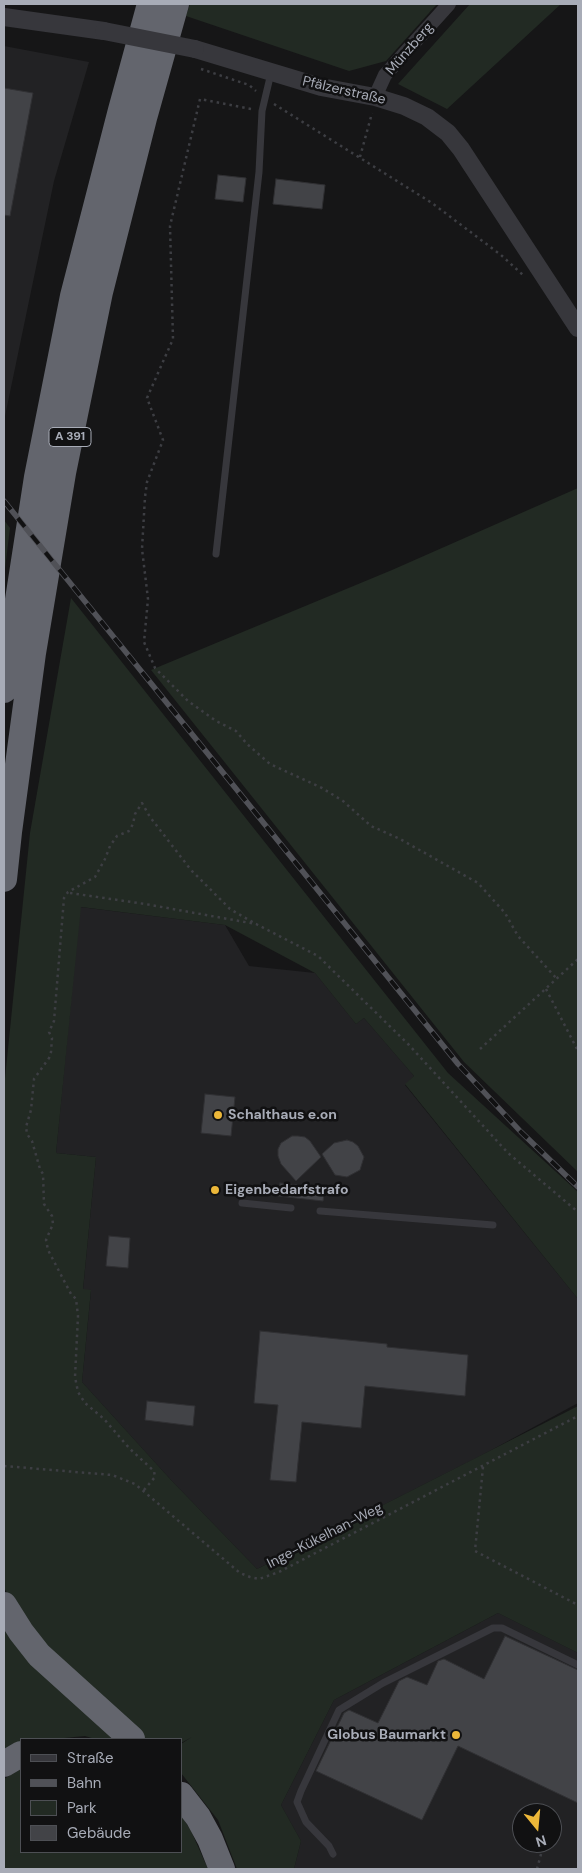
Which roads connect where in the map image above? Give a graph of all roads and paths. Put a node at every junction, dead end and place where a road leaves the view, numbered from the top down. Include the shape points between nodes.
1 (150, 4) edge
2 (176, 4) edge
3 (449, 4) edge
4 (4, 17) edge
5 (198, 68) dead end
6 (271, 73) junction
7 (376, 97) junction
8 (265, 99) junction
9 (262, 111) junction
10 (360, 157) junction
11 (526, 278) dead end
12 (578, 328) edge
13 (216, 554) dead end
14 (4, 690) edge
15 (4, 879) edge
16 (68, 892) junction
17 (256, 924) junction
18 (578, 959) edge
19 (557, 979) junction
20 (546, 989) junction
21 (480, 1049) dead end
22 (578, 1051) edge
23 (242, 1203) dead end
24 (290, 1208) dead end
25 (320, 1211) dead end
26 (578, 1212) edge
27 (494, 1226) dead end
28 (578, 1416) edge
29 (4, 1466) edge
30 (484, 1467) junction
31 (144, 1490) junction
32 (578, 1605) edge
33 (4, 1606) edge
34 (578, 1665) edge
35 (131, 1738) edge
36 (20, 1755) edge
37 (4, 1764) edge
38 (182, 1796) edge
39 (541, 1853) edge
40 (332, 1854) dead end
41 (222, 1869) edge
42 (537, 1869) edge

1 - 14 highway, A 391 via 72,296 37,477
2 - 15 highway, A 391 via 100,292 62,473 32,662
3 - 7 street, Münzberg via 385,75
4 - 6 street, Pfälzerstraße, bridge via 104,30 195,50
5 - 8 path via 249,85
6 - 7 street, Pfälzerstraße via 321,87
6 - 8 lane
7 - 10 path
7 - 12 street, Pfälzerstraße via 427,117 462,149
8 - 9 lane
8 - 10 path
9 - 13 lane via 258,182
9 - 19 path via 200,99 170,226 173,339 147,398 163,440 147,482 145,497 142,549 148,599 144,642 161,675 188,701 236,731 270,764 322,788 343,801 371,826 478,883 505,913 518,936
10 - 11 path via 432,202
16 - 17 path
16 - 17 path via 95,877 117,836 129,831 142,803 191,870 230,909
16 - 31 path via 64,898 54,1021 49,1032 51,1052 34,1078 26,1127 43,1174 44,1204 52,1216 53,1224 46,1240 48,1250 76,1299 75,1377 78,1392 84,1403 104,1419 154,1472 155,1477
17 - 26 path via 318,956 408,1045 508,1154
18 - 19 path
19 - 20 path
20 - 21 path
20 - 22 path
23 - 24 lane
25 - 27 lane
28 - 30 path, Inge-Kükelhan-Weg
29 - 31 path, Inge-Kükelhan-Weg via 112,1475
30 - 31 path, Inge-Kükelhan-Weg via 279,1572 259,1579 240,1573
30 - 32 path via 475,1551
33 - 35 highway via 39,1655
34 - 40 lane via 502,1628 493,1628 383,1683 339,1710 298,1802 306,1822 329,1846
36 - 37 highway
38 - 41 highway via 198,1816
39 - 42 path

